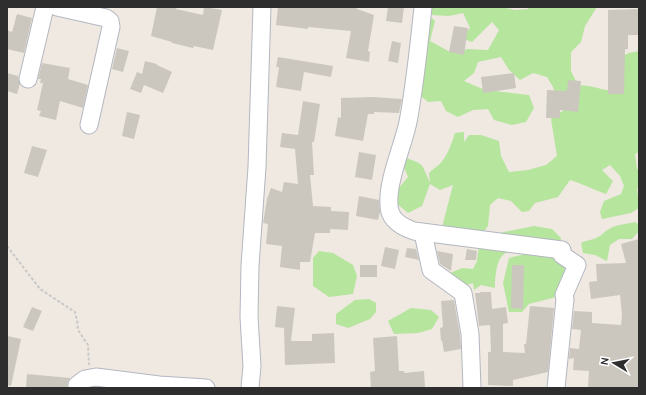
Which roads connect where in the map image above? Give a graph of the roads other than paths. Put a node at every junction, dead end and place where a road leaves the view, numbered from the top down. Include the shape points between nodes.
1 (45, 7) edge
2 (57, 7) edge
3 (262, 7) edge
4 (423, 7) edge
5 (28, 79) dead end
6 (89, 125) dead end
7 (423, 233) junction
8 (76, 388) edge
9 (206, 388) edge
10 (250, 388) edge
11 (472, 388) edge
12 (556, 388) edge

1 - 5 street
2 - 6 street via 110,21 111,27
3 - 10 street via 257,167 250,266
4 - 7 street via 408,122 388,206 392,217 401,226
7 - 11 street via 431,270 463,293 470,334
7 - 12 street via 562,250 562,255 577,265 564,295
8 - 9 street via 85,379 96,377

